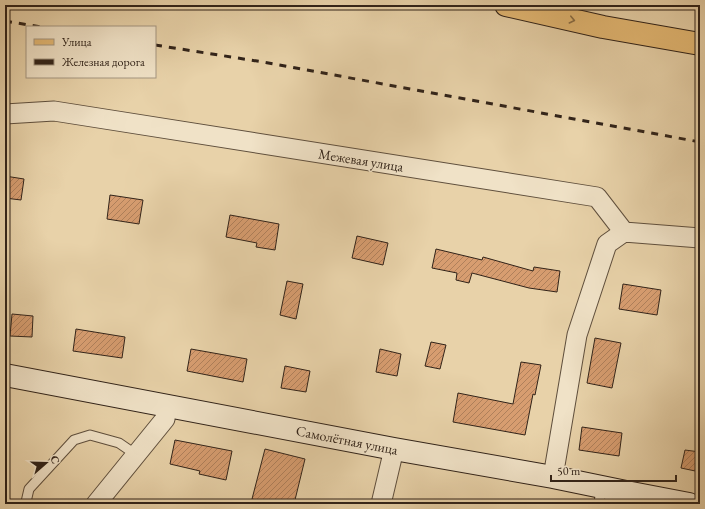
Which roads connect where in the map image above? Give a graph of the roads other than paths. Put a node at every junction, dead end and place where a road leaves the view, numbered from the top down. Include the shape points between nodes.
1 (506, 5) edge
2 (700, 44) edge
3 (5, 114) edge
4 (624, 232) junction
5 (700, 238) edge
6 (5, 375) edge
7 (167, 406) junction
8 (394, 449) junction
9 (135, 454) junction
10 (553, 477) junction
11 (600, 496) edge
12 (27, 504) edge
13 (96, 504) edge
14 (381, 504) edge
15 (689, 504) edge

1 -> 2 main road via 603,28
3 - 4 street, Межевая улица via 54,111 597,197
4 - 5 street
4 - 10 street via 607,244 577,335
6 - 7 main road, Самолётная улица
7 - 8 main road, Самолётная улица
7 - 9 street via 165,419
8 - 10 main road, Самолётная улица
8 - 14 street
9 - 12 lane via 119,443 90,435 74,440 29,490
9 - 13 street
10 - 11 main road, Самолётная улица
11 - 15 main road, Самолётная улица

